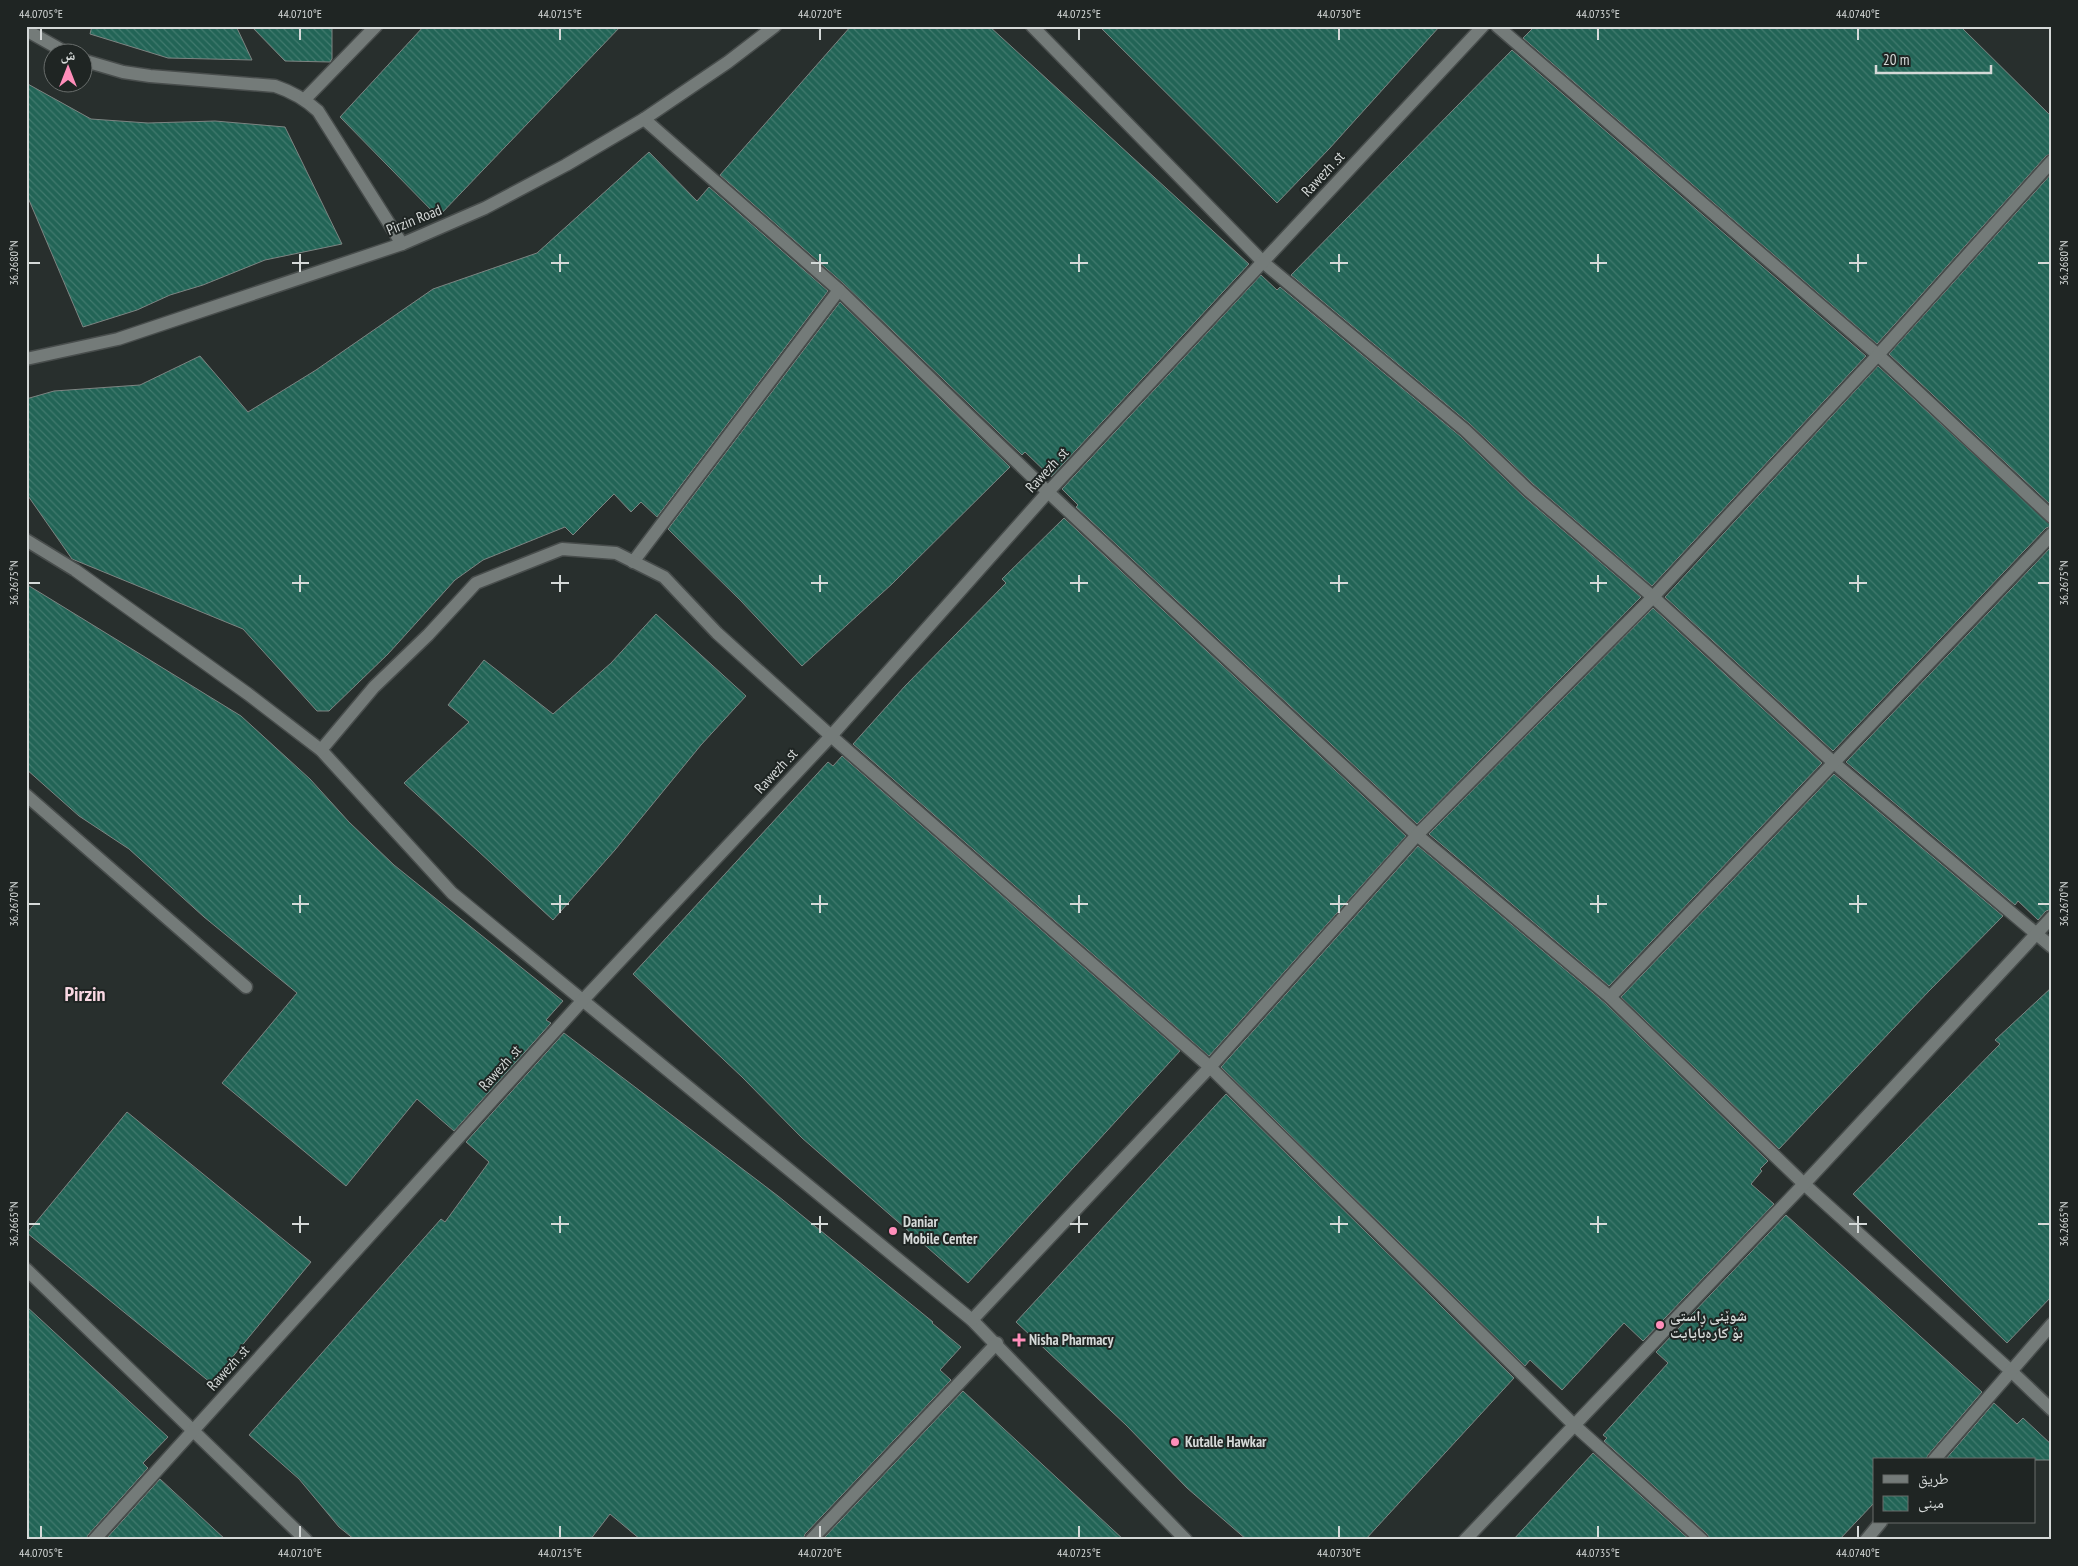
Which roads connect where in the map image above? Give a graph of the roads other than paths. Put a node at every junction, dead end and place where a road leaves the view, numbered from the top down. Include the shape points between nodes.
1 (376, 26) edge
2 (775, 26) edge
3 (1032, 26) edge
4 (1483, 26) edge
5 (1497, 26) edge
6 (26, 30) edge
7 (47, 42) edge
8 (92, 63) edge
9 (305, 99) junction
10 (644, 119) junction
11 (2052, 161) edge
12 (402, 244) junction
13 (1264, 263) junction
14 (839, 290) junction
15 (1878, 355) junction
16 (26, 359) edge
17 (1048, 492) junction
18 (2052, 517) edge
19 (2052, 534) edge
20 (26, 540) edge
21 (633, 562) junction
22 (1653, 597) junction
23 (830, 736) junction
24 (321, 750) junction
25 (1834, 763) junction
26 (26, 795) edge
27 (1417, 835) junction
28 (2052, 917) edge
29 (2038, 933) junction
30 (2052, 947) edge
31 (246, 986) dead end
32 (1610, 997) junction
33 (583, 1000) junction
34 (1210, 1067) junction
35 (1804, 1184) junction
36 (26, 1270) edge
37 (972, 1320) junction
38 (2052, 1324) edge
39 (997, 1343) junction
40 (2011, 1371) junction
41 (2052, 1410) edge
42 (1573, 1424) junction
43 (195, 1430) junction
44 (1936, 1458) edge
45 (1879, 1524) edge
46 (94, 1540) edge
47 (306, 1540) edge
48 (811, 1540) edge
49 (1186, 1540) edge
50 (1465, 1540) edge
51 (1702, 1540) edge
52 (1866, 1540) edge

1 - 9 street
2 - 10 street, Pirzin Road
3 - 13 street
4 - 13 street, Rawezh .st
5 - 15 street
6 - 7 street
8 - 9 street via 123,72 275,86
9 - 12 street via 328,126
10 - 12 street, Pirzin Road via 485,208
10 - 14 street
11 - 15 street
12 - 16 street, Pirzin Road via 118,339
13 - 17 street, Rawezh .st
13 - 22 street via 1466,430 1528,490
14 - 17 street
14 - 21 street
15 - 18 street
15 - 22 street
17 - 23 street, Rawezh .st
17 - 27 street
19 - 25 street
20 - 24 street via 91,582
21 - 23 street via 664,577 717,633
21 - 24 street via 616,553 562,549 476,583 374,687
22 - 25 street
22 - 27 street
23 - 33 street, Rawezh .st
23 - 34 street
24 - 33 street via 452,893
25 - 29 street
25 - 32 street
26 - 31 street
27 - 32 street
27 - 34 street
28 - 29 street
29 - 30 street
29 - 35 street
32 - 35 street
33 - 37 street
33 - 43 street, Rawezh .st
34 - 37 street
34 - 42 street
35 - 40 street
35 - 42 street
36 - 43 street
37 - 39 street
38 - 40 street
39 - 48 street
39 - 49 street
40 - 41 street
40 - 44 street
42 - 50 street
42 - 51 street
43 - 46 street, Rawezh .st
43 - 47 street
45 - 52 street

